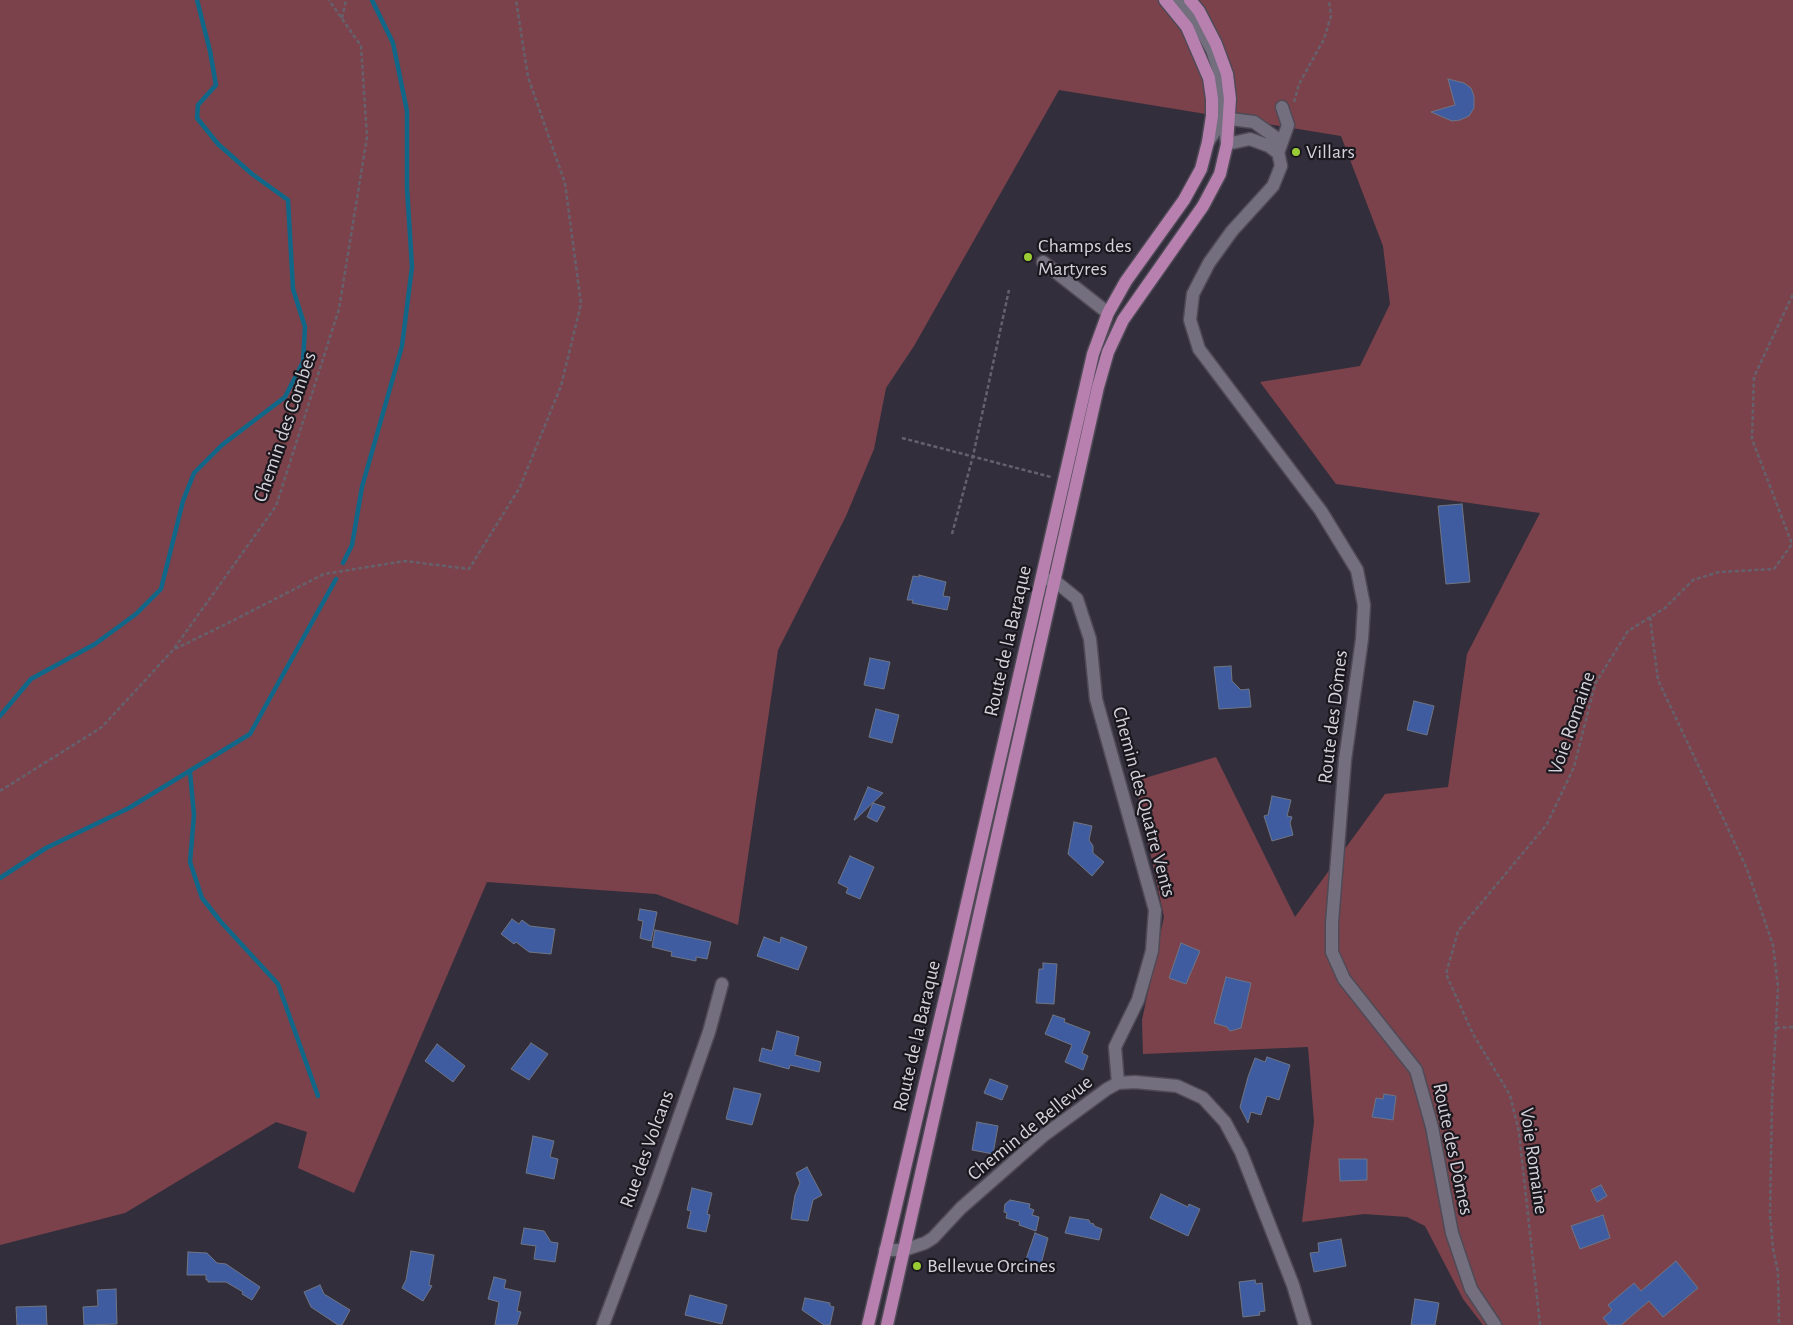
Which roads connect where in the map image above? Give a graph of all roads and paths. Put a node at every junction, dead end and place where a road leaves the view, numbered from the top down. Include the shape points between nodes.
1 (329, 0) edge
2 (346, 0) edge
3 (516, 0) edge
4 (1165, 0) edge
5 (1178, 0) edge
6 (1190, 0) edge
7 (1329, 0) edge
8 (342, 19) junction
9 (1282, 107) dead end
10 (1226, 118) junction
11 (1288, 125) junction
12 (1208, 142) junction
13 (1227, 144) junction
14 (1278, 153) junction
15 (1042, 262) dead end
16 (1009, 290) dead end
17 (1793, 294) edge
18 (1108, 313) junction
19 (902, 438) dead end
20 (972, 456) junction
21 (1064, 480) junction
22 (952, 534) dead end
23 (1042, 578) junction
24 (1055, 581) junction
25 (1650, 618) junction
26 (174, 650) junction
27 (0, 791) edge
28 (722, 984) dead end
29 (1793, 1027) edge
30 (1776, 1028) junction
31 (1118, 1083) junction
32 (885, 1250) junction
33 (904, 1250) junction
34 (603, 1325) edge
35 (868, 1325) edge
36 (887, 1325) edge
37 (1305, 1325) edge
38 (1494, 1325) edge
39 (1540, 1325) edge
40 (1780, 1325) edge

1 - 8 path, Chemin des Combes
2 - 8 path
3 - 26 path via 528,77 565,183 581,304 561,386 520,487 469,569 405,561 324,574
4 - 12 main road, Route de la Baraque via 1187,27 1209,78 1212,108
5 - 10 street, Route de la Baraque via 1195,20 1212,50 1221,78
6 - 10 main road, Route de la Baraque via 1216,44 1227,74 1230,99
7 - 11 path via 1331,16 1324,39 1299,84
8 - 26 path, Chemin des Combes via 361,46 367,137 339,309 276,506
9 - 11 street
10 - 12 street
10 - 13 main road, Route de la Baraque
10 - 14 street via 1254,122 1275,137
11 - 14 street, Route des Dômes
12 - 18 main road, Route de la Baraque via 1201,169 1184,200 1126,280
13 - 14 street via 1250,139
13 - 24 main road, Route de la Baraque via 1220,174 1203,206 1122,320 1108,352
14 - 38 street, Route des Dômes via 1280,166 1273,186 1232,231 1209,263 1193,294 1190,320 1199,349 1320,511 1358,570 1364,605 1362,639 1345,760 1332,952 1344,979 1416,1070 1432,1127 1452,1233 1471,1290
15 - 18 street
16 - 20 path
17 - 25 path, Voie Romaine via 1754,377 1752,439 1792,544 1774,569 1719,572 1693,580
18 - 21 main road, Route de la Baraque via 1093,354
19 - 20 path
20 - 21 path
20 - 22 path
21 - 23 main road, Route de la Baraque
23 - 24 street, Chemin des Quatre Vents
23 - 32 main road, Route de la Baraque
24 - 31 street, Chemin des Quatre Vents via 1077,599 1090,639 1096,699 1155,910 1152,951 1138,1000 1115,1046
24 - 33 main road, Route de la Baraque
25 - 30 path via 1658,680 1747,869 1773,945 1778,987
25 - 39 path, Voie Romaine via 1628,631 1595,684 1574,767 1547,824 1458,931 1446,974 1473,1034 1510,1094 1519,1132
26 - 27 path, Chemin des Combes via 102,728
28 - 34 street, Rue des Volcans via 709,1032
29 - 30 path
30 - 40 path via 1770,1215 1772,1249 1778,1272
31 - 33 street, Chemin de Bellevue via 1043,1136 961,1208 933,1238
31 - 37 street, Chemin de Bellevue via 1177,1086 1203,1098 1225,1122 1241,1152 1293,1285
32 - 33 street, Chemin de Bellevue
32 - 35 main road, Route de la Baraque
33 - 36 main road, Route de la Baraque

